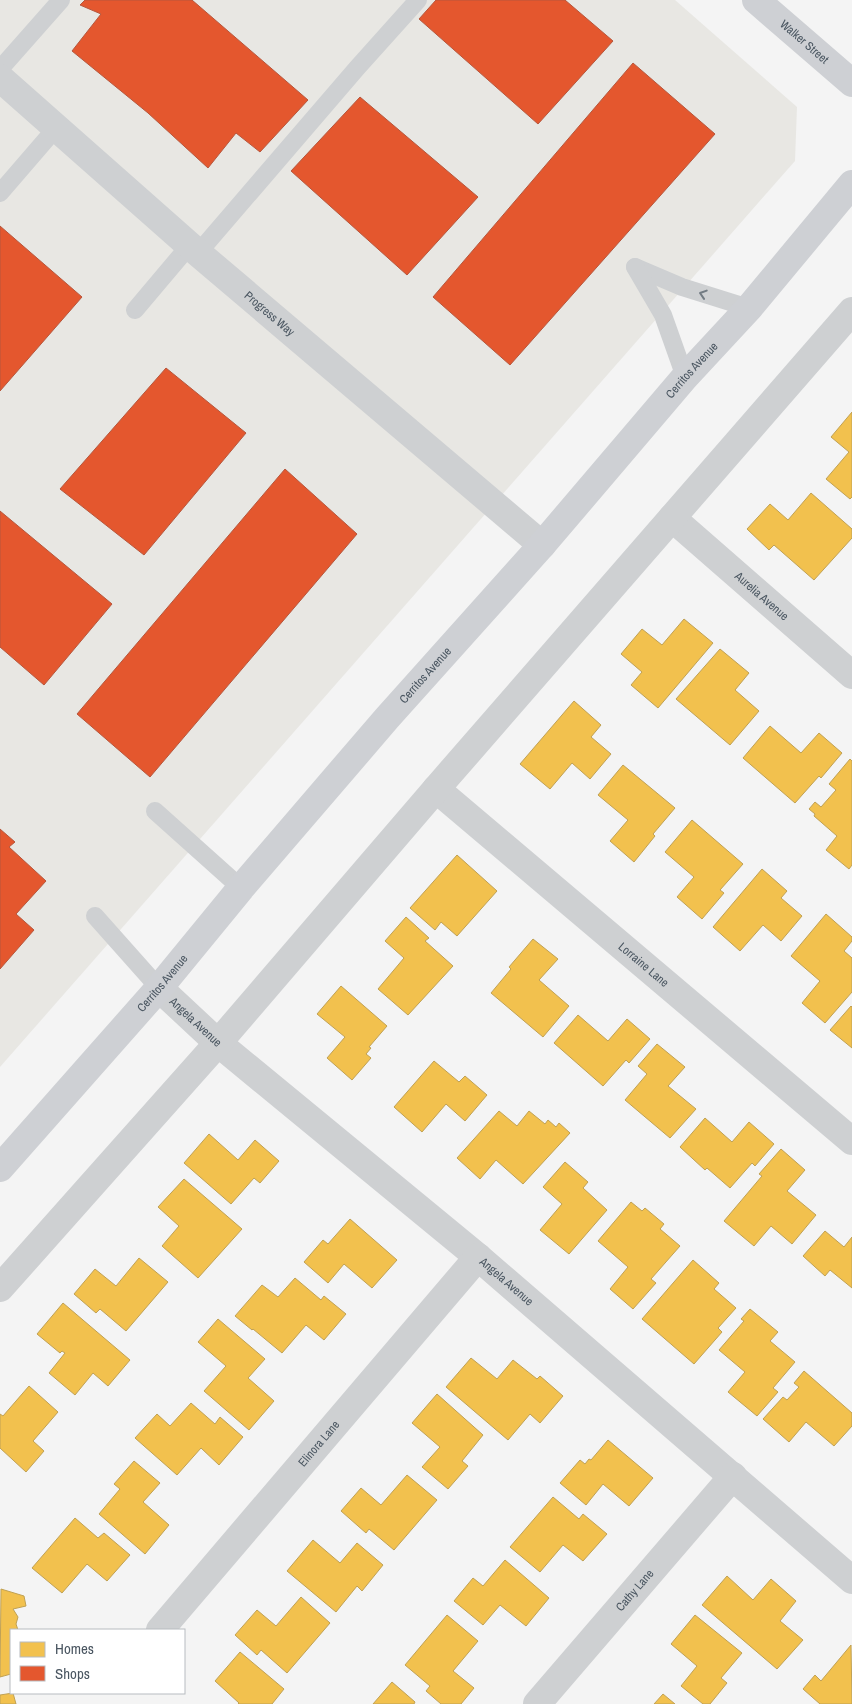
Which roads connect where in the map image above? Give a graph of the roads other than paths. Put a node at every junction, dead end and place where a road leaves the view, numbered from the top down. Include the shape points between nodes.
1 (61, 0) edge
2 (418, 0) edge
3 (756, 0) edge
4 (0, 69) edge
5 (0, 78) edge
6 (852, 84) edge
7 (56, 128) junction
8 (852, 184) edge
9 (0, 193) edge
10 (194, 249) junction
11 (749, 308) junction
12 (135, 310) dead end
13 (852, 311) edge
14 (685, 377) junction
15 (672, 518) junction
16 (542, 545) junction
17 (852, 675) edge
18 (436, 789) junction
19 (155, 811) dead end
20 (241, 888) junction
21 (95, 916) dead end
22 (159, 988) junction
23 (218, 1043) junction
24 (852, 1140) edge
25 (0, 1168) edge
26 (478, 1257) junction
27 (0, 1288) edge
28 (733, 1476) junction
29 (852, 1580) edge
30 (161, 1629) edge
31 (537, 1704) edge

1 - 4 lane
2 - 10 lane
3 - 6 main road, Walker Street
5 - 7 street, Progress Way
7 - 9 lane
7 - 10 street, Progress Way
8 - 11 main road, Cerritos Avenue
10 - 12 lane
10 - 16 street, Progress Way
11 - 14 main road, Cerritos Avenue
11 -> 14 lane via 635,267 663,315
13 - 15 street
14 - 16 main road, Cerritos Avenue
15 - 17 street, Aurelia Avenue
15 - 18 street
16 - 20 main road, Cerritos Avenue
18 - 23 street
18 - 24 street, Lorraine Lane
19 - 20 lane
20 - 22 main road, Cerritos Avenue
21 - 22 lane
22 - 23 street, Angela Avenue
22 - 25 main road, Cerritos Avenue
23 - 26 street, Angela Avenue
23 - 27 street
26 - 28 street, Angela Avenue
26 - 30 street, Elinora Lane
28 - 29 street, Angela Avenue
28 - 31 street, Cathy Lane

